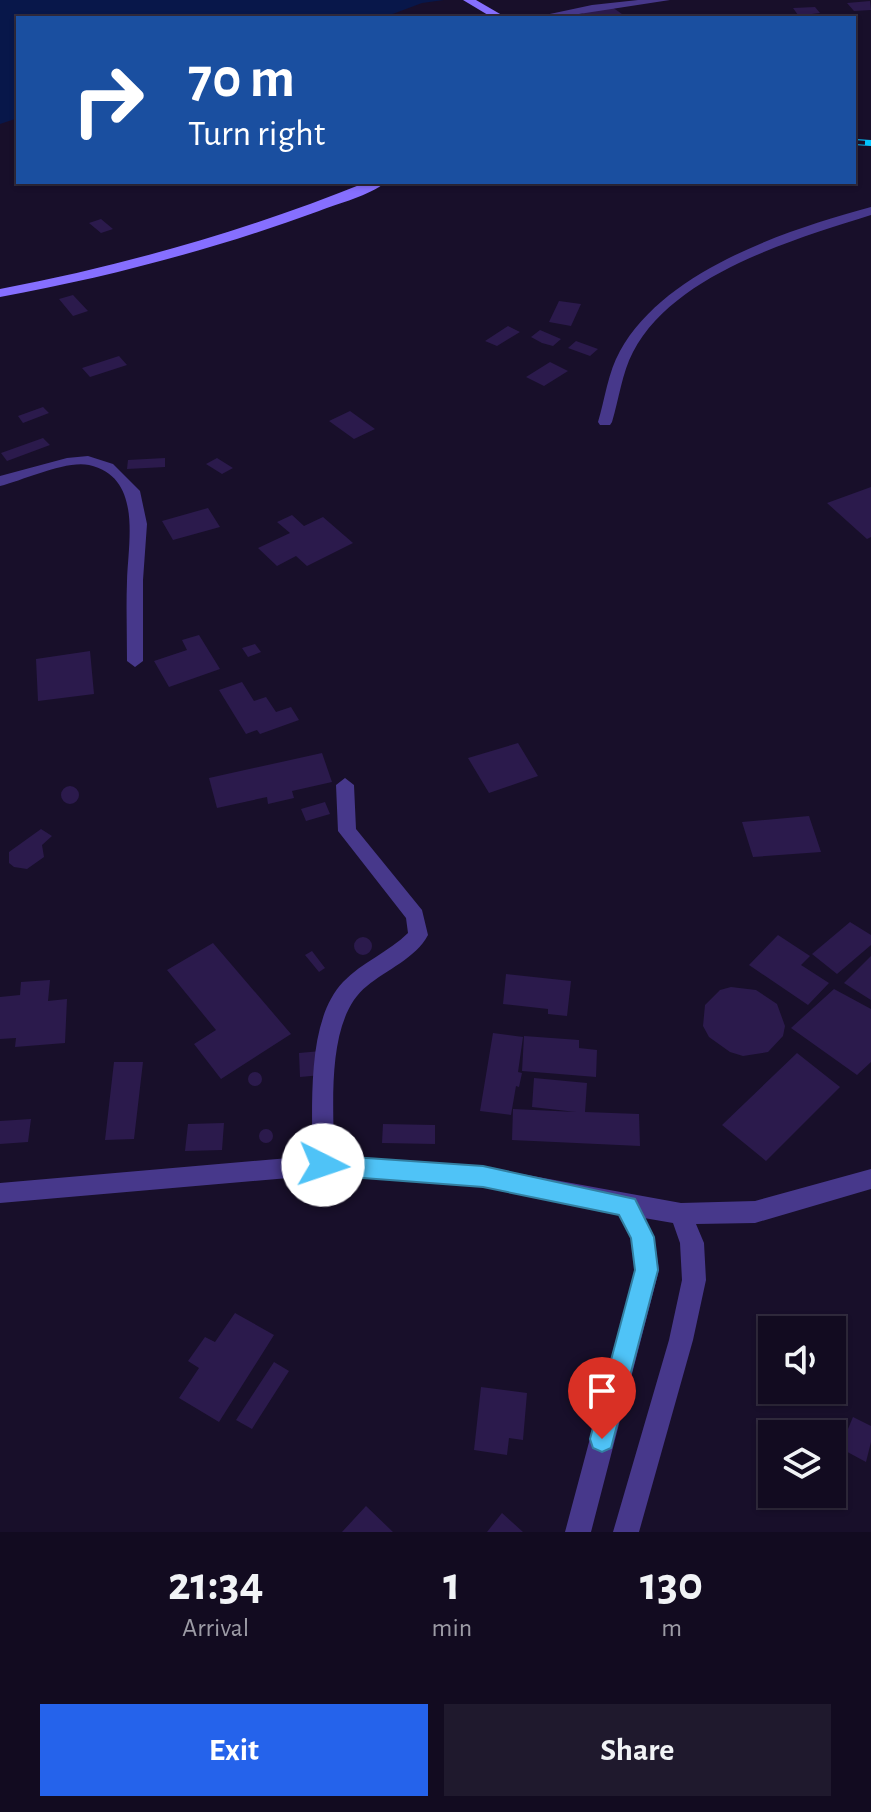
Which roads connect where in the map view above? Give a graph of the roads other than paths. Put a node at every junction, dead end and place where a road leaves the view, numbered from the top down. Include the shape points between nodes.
1 (468, 0) edge
2 (665, 0) edge
3 (497, 16) edge
4 (547, 16) edge
5 (374, 184) edge
6 (871, 211) edge
7 (0, 293) edge
8 (605, 422) dead end
9 (0, 481) edge
10 (135, 661) dead end
11 (345, 785) dead end
12 (323, 1165) junction
13 (871, 1179) edge
14 (0, 1193) edge
15 (627, 1206) junction
16 (681, 1214) junction
17 (578, 1532) edge
18 (626, 1532) edge

1 - 3 main road
2 - 4 street
5 - 7 main road via 254,231 159,260
6 - 8 street via 735,258 669,302 627,350
9 - 10 street via 88,460 108,467 132,491 139,524
11 - 12 street via 347,831 415,916 418,935 349,989 334,1009 328,1036
12 - 14 street
12 - 15 street via 483,1177
13 - 16 street via 755,1212
15 - 16 street
15 - 17 street via 642,1237 647,1270
16 - 18 street via 692,1243 694,1280

